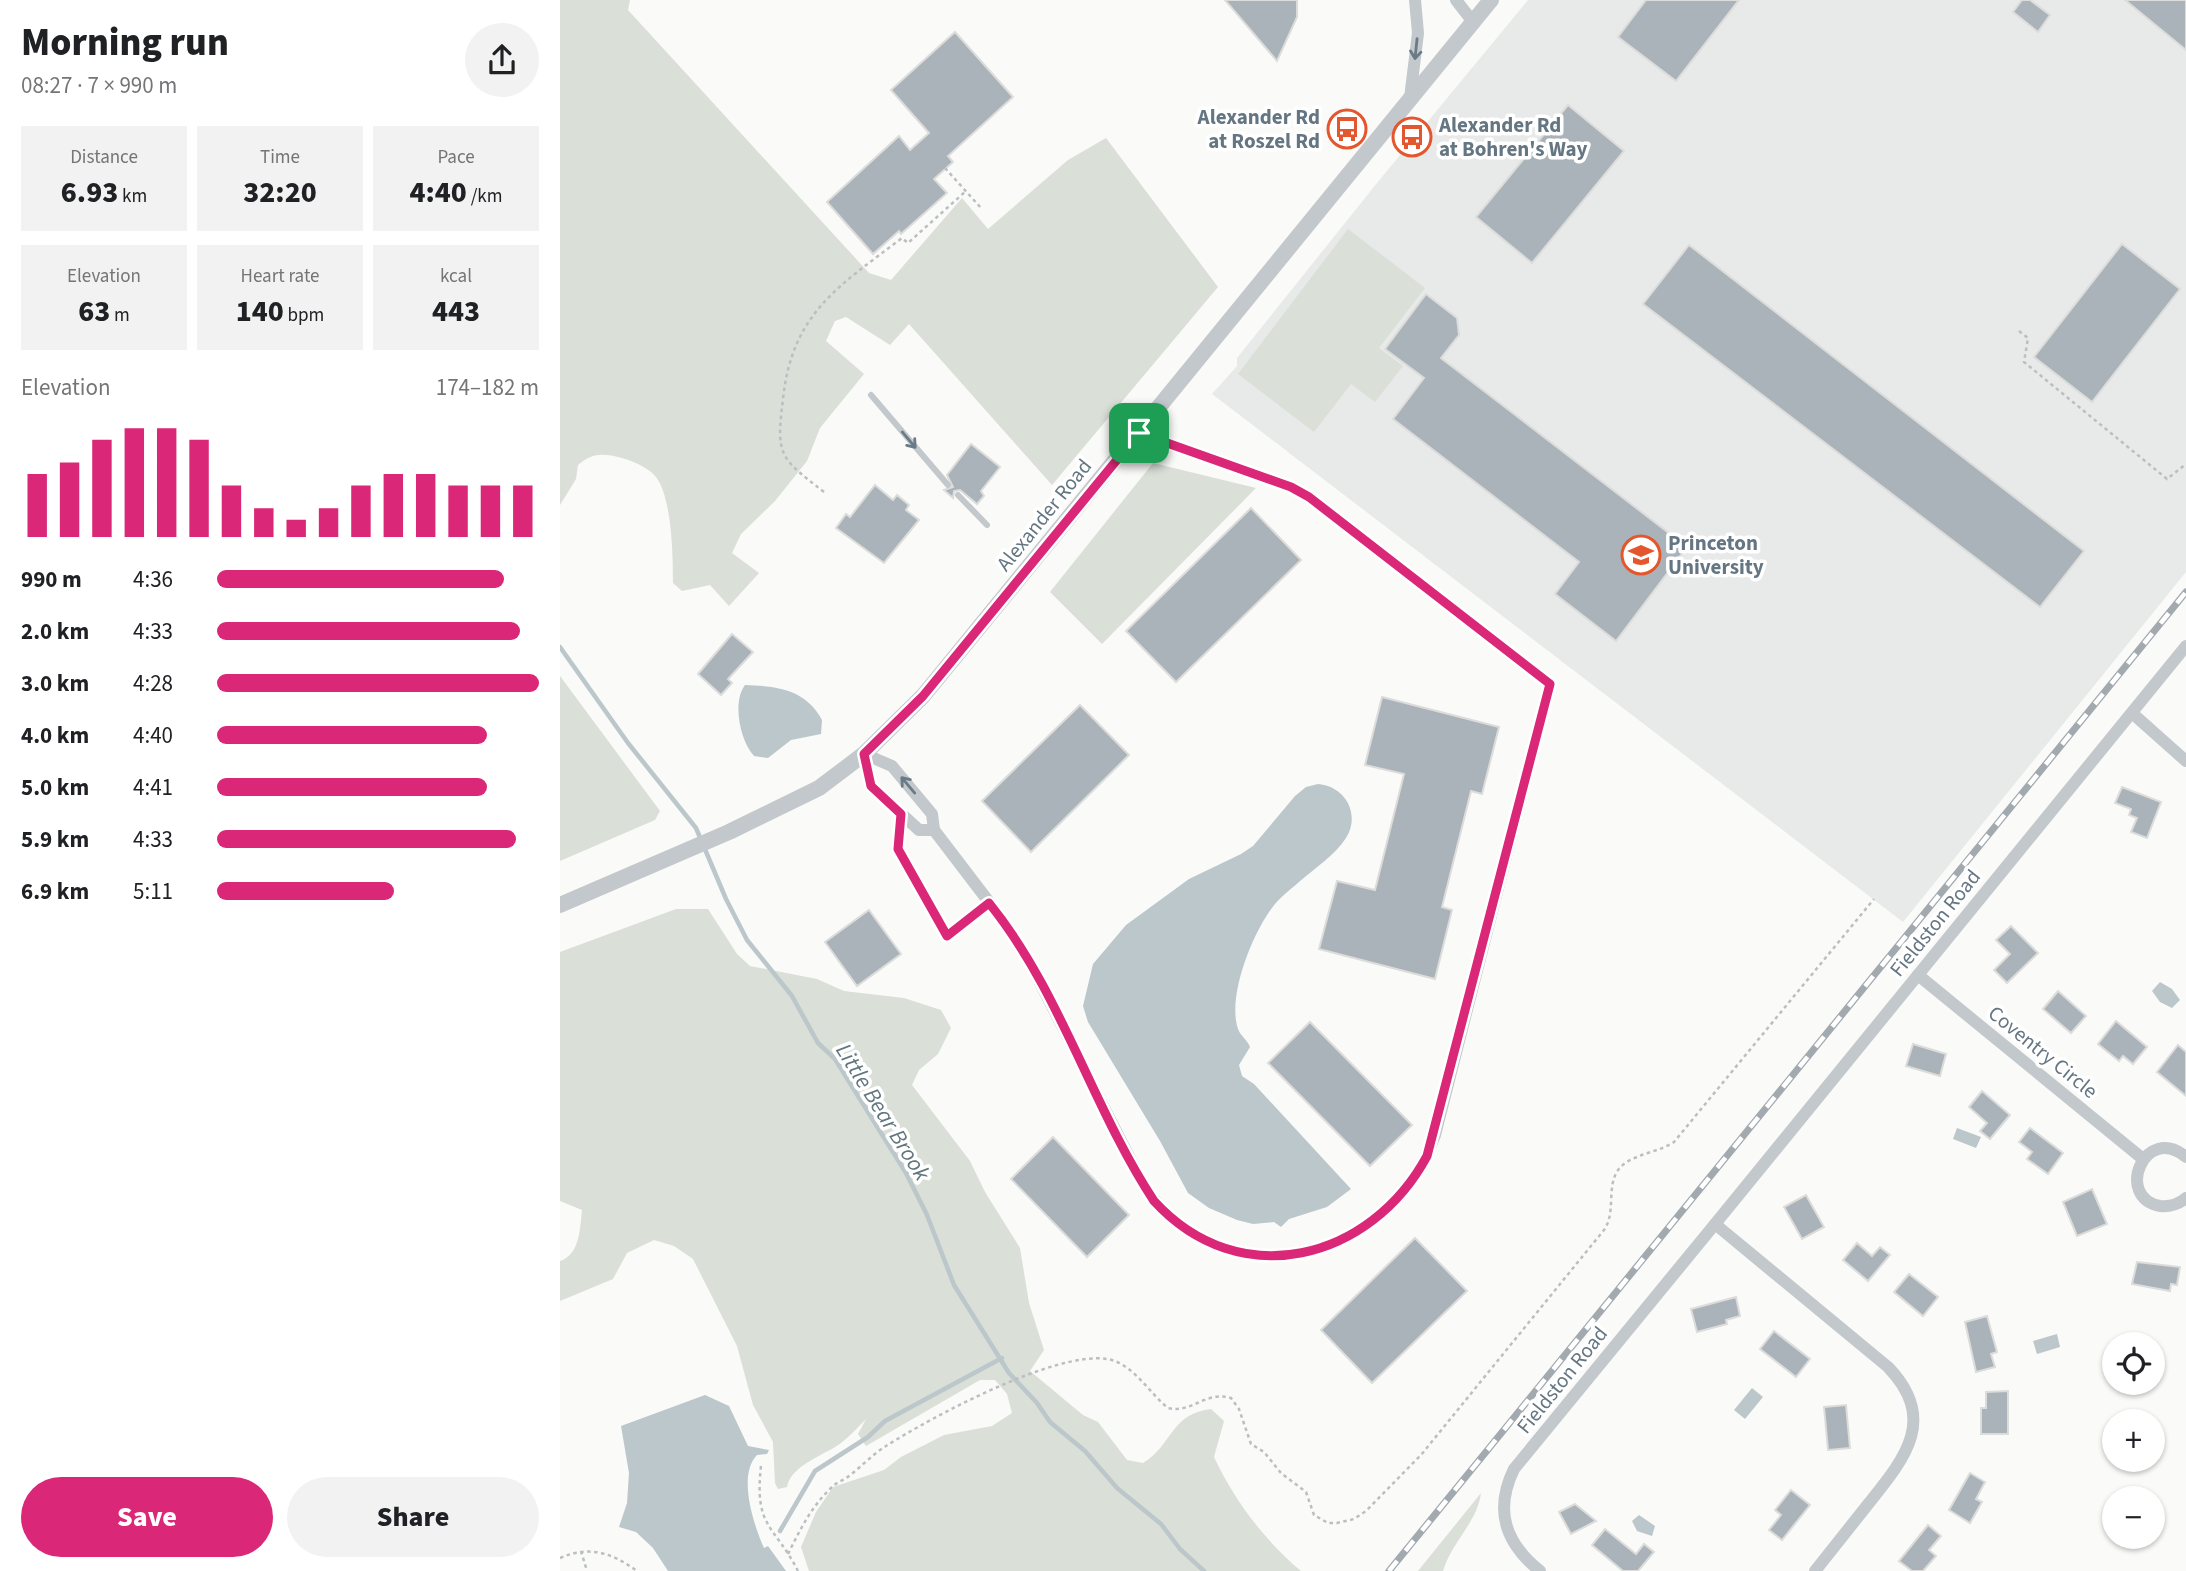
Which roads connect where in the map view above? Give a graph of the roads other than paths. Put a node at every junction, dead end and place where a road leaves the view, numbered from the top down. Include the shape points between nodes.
1 (1415, 0) edge
2 (1456, 0) edge
3 (1491, 0) edge
4 (1473, 22) junction
5 (1410, 98) junction
6 (871, 395) dead end
7 (1139, 433) junction
8 (948, 485) dead end
9 (958, 495) dead end
10 (987, 525) dead end
11 (2186, 646) edge
12 (2132, 713) junction
13 (864, 754) junction
14 (2186, 761) edge
15 (901, 814) junction
16 (934, 830) junction
17 (989, 903) junction
18 (560, 905) edge
19 (1918, 975) junction
20 (2186, 1157) edge
21 (2143, 1159) junction
22 (2186, 1198) edge
23 (1714, 1224) junction
24 (1540, 1571) edge
25 (1815, 1571) edge

1 -> 5 street via 1418,33
2 - 4 street
3 - 4 street, Alexander Road
4 - 5 street, Alexander Road
5 - 7 street, Alexander Road
6 -> 8 lane
7 - 13 street, Alexander Road via 923,696
7 - 17 street via 1309,497 1550,684 1435,1135 1417,1175 1371,1223 1351,1235 1300,1252 1252,1257 1186,1232 1143,1184 1031,965
9 - 10 lane
11 - 12 street, Fieldston Road
12 - 14 street
12 - 19 street, Fieldston Road
13 - 15 street via 871,786
16 -> 13 street via 932,814 892,766
13 - 18 street, Alexander Road via 819,788
15 - 16 street via 919,830
15 - 17 lane via 898,849 947,936
16 - 17 street
19 - 21 street, Coventry Circle
19 - 23 street, Fieldston Road
20 - 21 street via 2163,1149
21 - 22 street via 2137,1180 2148,1200 2169,1206
23 - 24 street, Fieldston Road via 1514,1469 1503,1501 1506,1530 1514,1546
23 - 25 street via 1888,1367 1907,1391 1913,1409 1914,1427 1903,1460

